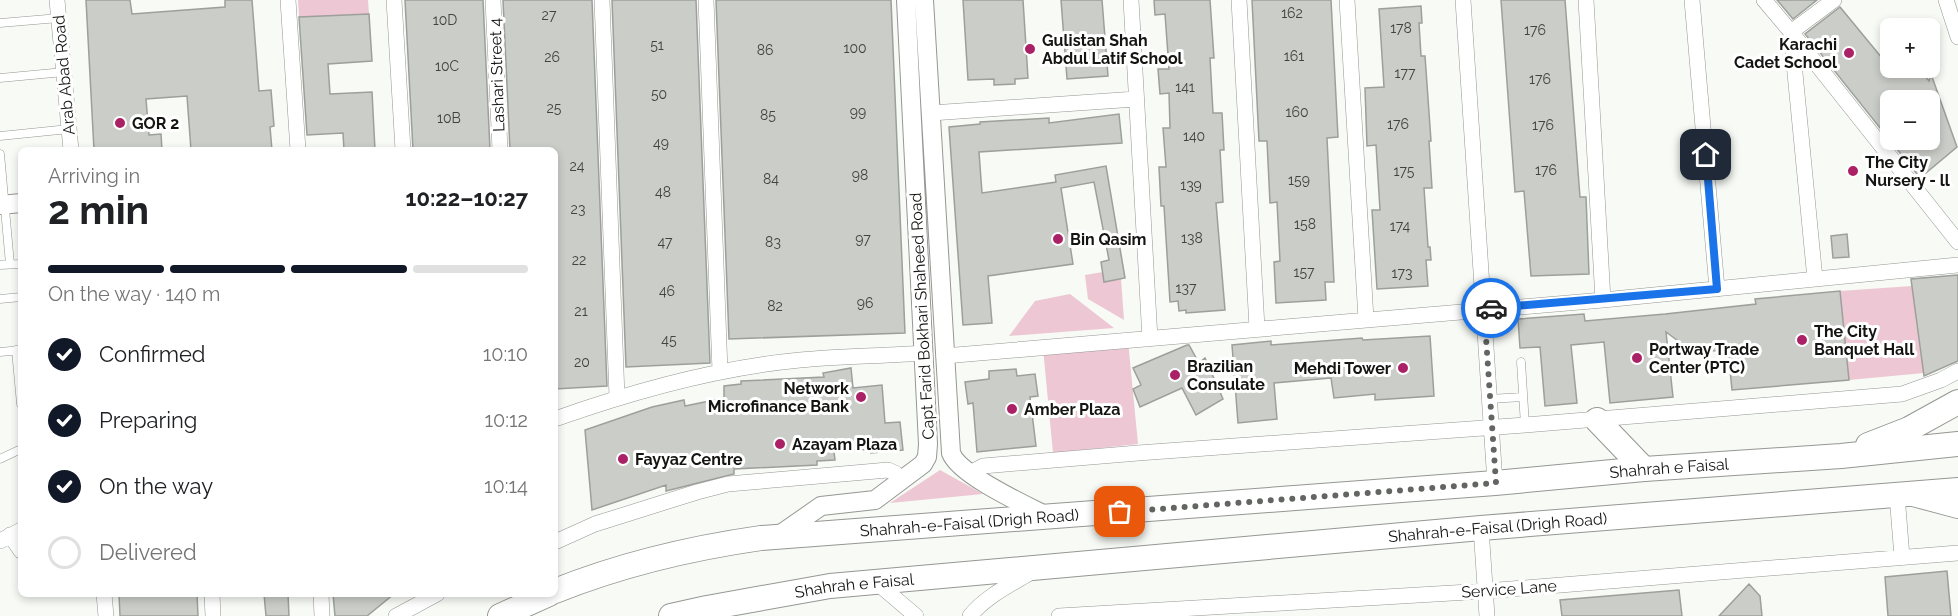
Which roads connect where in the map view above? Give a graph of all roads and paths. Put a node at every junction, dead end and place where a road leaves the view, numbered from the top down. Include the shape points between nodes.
1 (57, 0) edge
2 (288, 0) edge
3 (394, 0) edge
4 (494, 0) edge
5 (602, 0) edge
6 (706, 0) edge
7 (906, 0) edge
8 (924, 0) edge
9 (1131, 0) edge
10 (1239, 0) edge
11 (1347, 0) edge
12 (1463, 0) edge
13 (1586, 0) edge
14 (1692, 0) edge
15 (1764, 0) edge
16 (1833, 0) edge
17 (1946, 0) edge
18 (59, 18) junction
19 (0, 23) edge
20 (1791, 32) junction
21 (1958, 37) edge
22 (64, 72) junction
23 (0, 78) edge
24 (1136, 99) junction
25 (931, 113) junction
26 (69, 129) junction
27 (0, 136) edge
28 (71, 147) edge
29 (298, 147) edge
30 (403, 147) edge
31 (500, 147) edge
32 (0, 154) edge
33 (9, 204) edge
34 (1958, 242) edge
35 (10, 264) junction
36 (18, 264) edge
37 (0, 265) edge
38 (1958, 265) edge
39 (1815, 279) junction
40 (1717, 289) junction
41 (18, 297) edge
42 (0, 299) edge
43 (1603, 300) junction
44 (1484, 309) junction
45 (1366, 319) junction
46 (1257, 328) junction
47 (1150, 339) junction
48 (18, 350) edge
49 (0, 352) edge
50 (924, 353) junction
51 (944, 356) junction
52 (1521, 362) dead end
53 (1958, 371) edge
54 (720, 372) junction
55 (617, 397) junction
56 (1523, 397) junction
57 (1489, 399) junction
58 (1958, 402) edge
59 (558, 418) edge
60 (1597, 420) junction
61 (1525, 425) junction
62 (1491, 428) junction
63 (1958, 444) edge
64 (18, 450) edge
65 (1841, 456) junction
66 (0, 459) edge
67 (1644, 469) junction
68 (970, 473) junction
69 (902, 481) junction
70 (1496, 483) junction
71 (1958, 490) edge
72 (1904, 495) junction
73 (1958, 507) edge
74 (1048, 517) junction
75 (1481, 528) junction
76 (778, 536) junction
77 (558, 541) edge
78 (1958, 553) edge
79 (1902, 556) junction
80 (1038, 568) junction
81 (876, 582) junction
82 (558, 590) edge
83 (1486, 591) junction
84 (104, 597) edge
85 (212, 597) edge
86 (321, 597) edge
87 (427, 597) edge
88 (542, 597) edge
89 (707, 612) edge
90 (106, 616) edge
91 (213, 616) edge
92 (322, 616) edge
93 (396, 616) edge
94 (500, 616) edge
95 (671, 616) edge
96 (916, 616) edge
97 (970, 616) edge
98 (1059, 616) edge
99 (1487, 616) edge

1 - 18 street, Arab Abad Road
2 - 29 street
3 - 30 street
4 - 31 street, Lashari Street 4
5 - 55 street
6 - 54 street
7 - 50 street, Capt Farid Bokhari Shaheed Road
8 - 25 street, Capt Farid Bokhari Shaheed Road
9 - 24 street
10 - 46 street
11 - 45 street
12 - 44 street
13 - 43 street
14 - 40 street
15 - 20 street
16 - 20 street
17 - 21 street
18 - 19 lane
18 - 22 street, Arab Abad Road
20 - 34 street
20 - 39 street
22 - 23 lane
22 - 26 street, Arab Abad Road
24 - 25 street
24 - 47 street
25 - 51 street, Capt Farid Bokhari Shaheed Road
26 - 27 lane
26 - 28 street, Arab Abad Road
32 - 33 lane
33 - 35 lane
35 - 36 lane
35 - 37 lane
38 - 39 street
39 - 40 street
40 - 43 street
41 - 42 lane
43 - 44 street
44 - 45 street
44 - 57 street
45 - 46 street
46 - 47 street
47 - 51 street
48 - 49 lane
50 - 54 street via 800,360
50 - 69 street, Capt Farid Bokhari Shaheed Road via 927,457
51 - 68 street, Capt Farid Bokhari Shaheed Road via 951,453
52 - 56 lane
53 - 60 street via 1902,393
54 - 55 street
55 - 59 street
56 - 57 lane
56 - 61 lane
57 - 62 street
58 - 65 highway via 1909,429
60 - 61 street
60 - 67 highway
61 - 62 street
62 - 68 street via 983,466
62 - 70 street
63 - 65 highway
64 - 66 lane
65 - 67 highway, Shahrah e Faisal
67 - 70 highway, Shahrah e Faisal
68 - 74 street, Capt Farid Bokhari Shaheed Road
69 - 76 street, Capt Farid Bokhari Shaheed Road via 875,500 821,506
69 - 77 street via 888,470 728,484 595,524
70 - 74 highway, Shahrah-e-Faisal (Drigh Road)
71 - 72 highway, Shahrah-e-Faisal (Drigh Road)
72 - 73 main road
72 - 75 highway, Shahrah-e-Faisal (Drigh Road)
72 - 79 street
74 - 76 highway, Shahrah-e-Faisal (Drigh Road)
75 - 80 highway, Shahrah-e-Faisal (Drigh Road)
75 - 83 street
76 - 82 highway, Shahrah-e-Faisal (Drigh Road) via 721,544 644,562
78 - 79 street, Service Lane
79 - 83 street, Service Lane
80 - 81 highway, Shahrah e Faisal
80 - 97 street via 976,608
81 - 89 highway, Shahrah e Faisal via 830,586
81 - 96 street
83 - 98 street, Service Lane
83 - 99 street
84 - 90 street
85 - 91 street
86 - 92 street
87 - 93 street
88 - 94 highway
89 - 95 highway, Shahrah e Faisal

